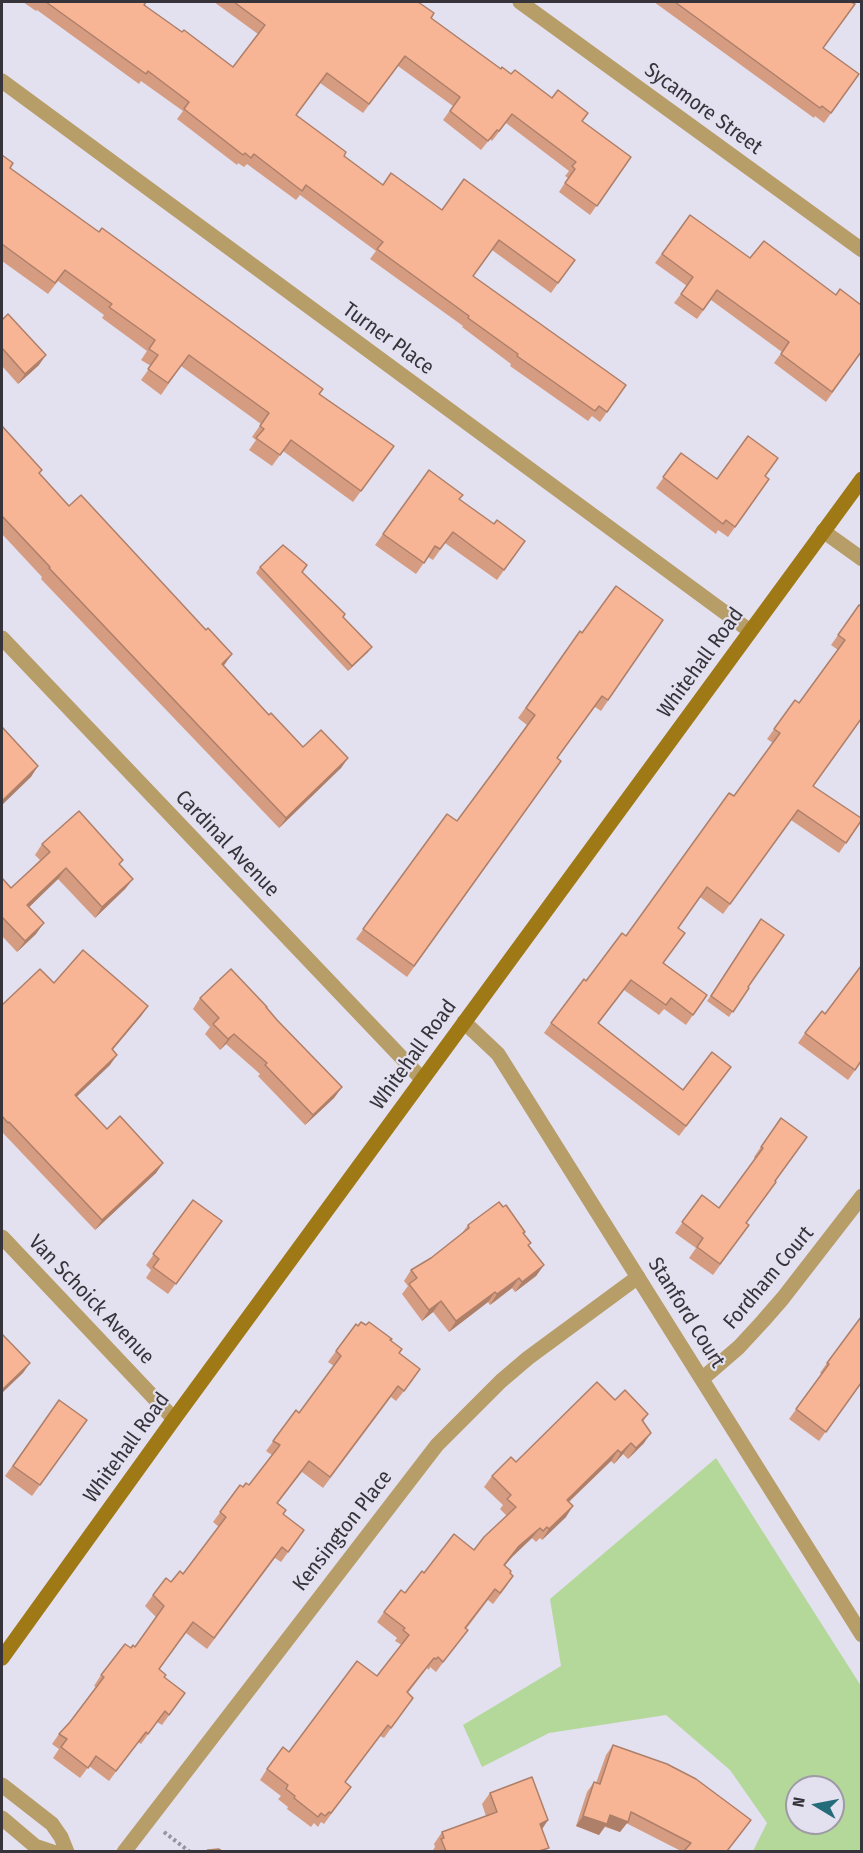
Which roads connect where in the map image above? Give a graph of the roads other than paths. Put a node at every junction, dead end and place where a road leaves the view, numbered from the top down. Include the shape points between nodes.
1 (520, 2) edge
2 (2, 81) edge
3 (861, 250) edge
4 (861, 479) edge
5 (823, 531) junction
6 (861, 559) edge
7 (750, 631) junction
8 (2, 638) edge
9 (464, 1022) junction
10 (422, 1079) junction
11 (861, 1196) edge
12 (2, 1237) edge
13 (638, 1276) junction
14 (702, 1379) junction
15 (174, 1419) junction
16 (861, 1635) edge
17 (2, 1658) edge
18 (2, 1785) edge
19 (2, 1818) edge
20 (53, 1851) edge
21 (67, 1851) edge
22 (124, 1851) edge

1 - 3 street, Sycamore Street
2 - 7 street, Turner Place
4 - 5 street, Whitehall Road
5 - 6 street
5 - 7 street, Whitehall Road
7 - 9 street, Whitehall Road
8 - 10 street, Cardinal Avenue
9 - 10 street, Whitehall Road
9 - 13 street, Stanford Court via 498,1054
10 - 15 street, Whitehall Road
11 - 14 street, Fordham Court via 763,1322
12 - 15 street, Van Schoick Avenue
13 - 14 street, Stanford Court
13 - 22 street, Kensington Place via 528,1358 443,1438
14 - 16 street, Stanford Court
15 - 17 street, Whitehall Road
18 - 21 street via 52,1824
19 - 20 street via 35,1846

